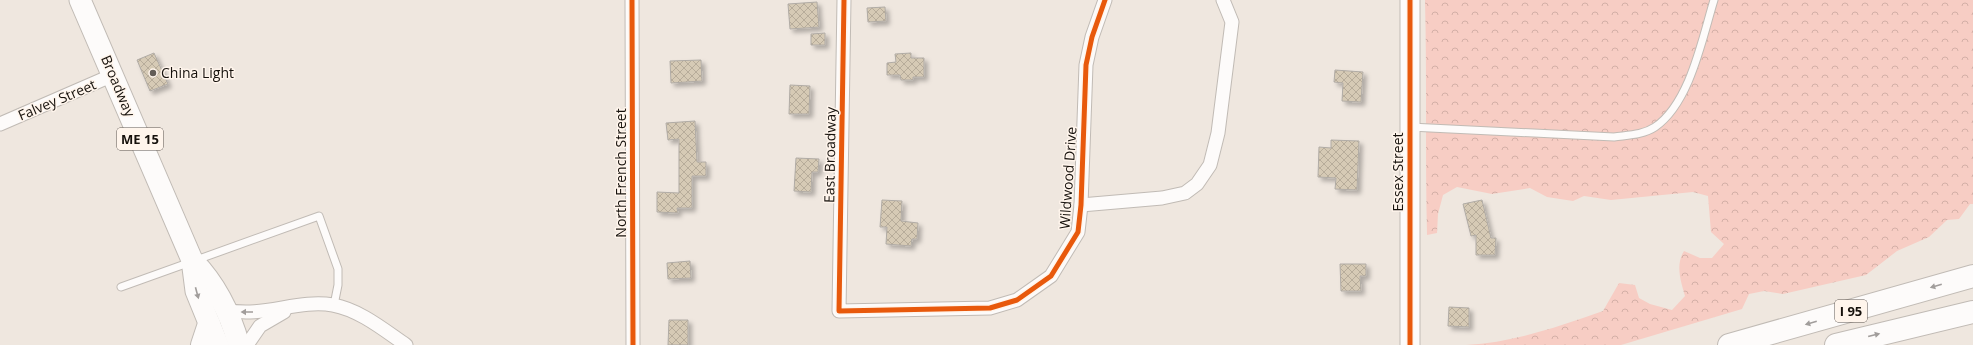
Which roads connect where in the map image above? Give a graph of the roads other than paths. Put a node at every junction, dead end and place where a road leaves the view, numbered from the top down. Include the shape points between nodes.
1 (80, 0) edge
2 (632, 0) edge
3 (844, 0) edge
4 (1105, 0) edge
5 (1223, 0) edge
6 (1410, 0) edge
7 (1714, 0) edge
8 (113, 75) junction
9 (0, 124) edge
10 (1410, 127) junction
11 (1081, 205) junction
12 (192, 260) junction
13 (1973, 276) edge
14 (121, 287) dead end
15 (334, 305) junction
16 (296, 307) junction
17 (226, 310) junction
18 (839, 311) joint
19 (1973, 312) edge
20 (209, 324) junction
21 (202, 345) edge
22 (218, 345) edge
23 (239, 345) edge
24 (247, 345) edge
25 (406, 345) edge
26 (633, 345) edge
27 (1410, 345) edge
28 (1729, 345) edge
29 (1836, 345) edge

1 - 8 main road, Broadway / ME 15
2 - 26 street, North French Street
3 - 18 street, East Broadway
4 - 11 street, Wildwood Drive via 1092,37 1086,65
5 - 11 street via 1232,22 1218,133 1210,165 1197,184 1185,193 1162,198
6 - 10 street, Essex Street
7 - 10 lane via 1687,84 1673,110 1655,127 1640,134 1614,137
8 - 9 street, Falvey Street
8 - 12 main road, Broadway / ME 15
10 - 27 street, Essex Street
11 - 18 street, Wildwood Drive via 1078,232 1060,263 1051,276 1017,300 990,308
12 - 14 lane
12 - 15 lane via 319,216 338,269
12 - 17 main road, Broadway / ME 15 via 215,286
12 -> 20 main road, Broadway / ME 15 via 196,291
13 -> 28 highway, I 95
15 - 16 street
15 - 25 street via 366,319
16 -> 17 street via 248,312
16 - 24 street via 260,326
17 - 23 main road, Broadway / ME 15
29 -> 19 highway, I 95
20 - 21 highway
20 - 22 main road, Broadway / ME 15

